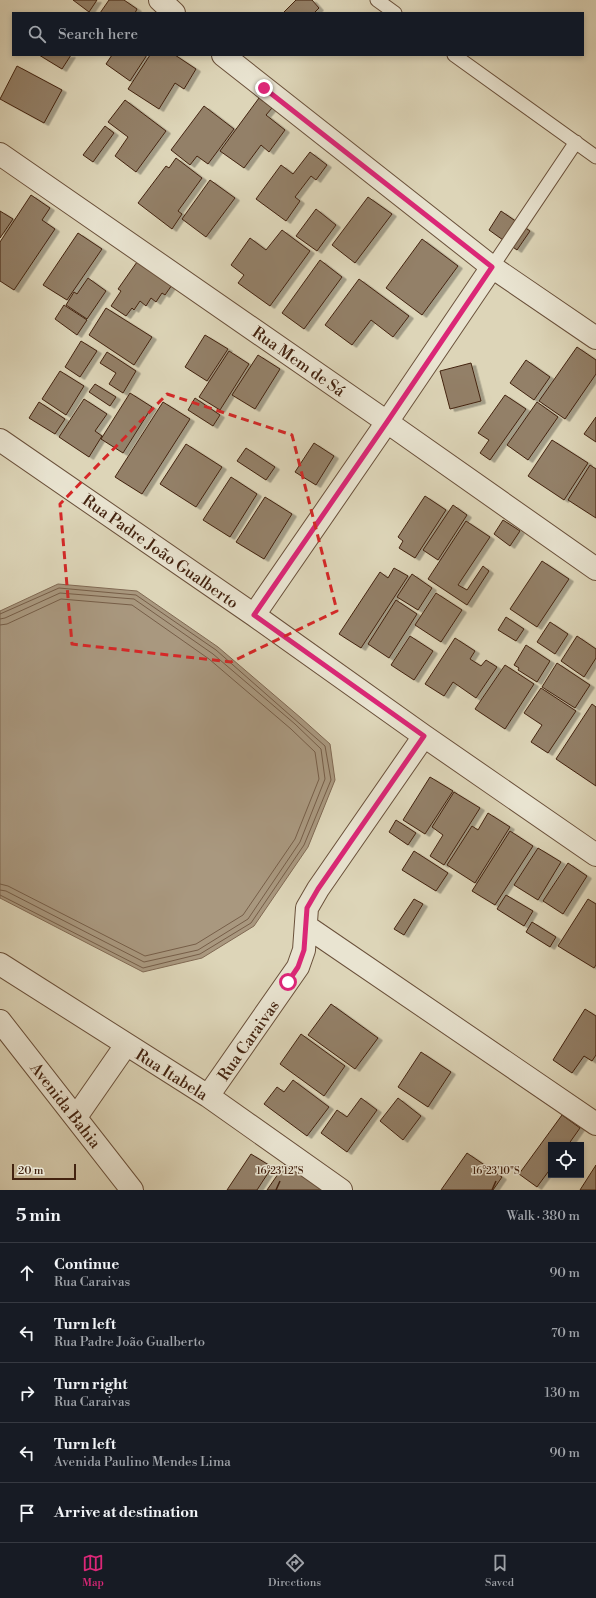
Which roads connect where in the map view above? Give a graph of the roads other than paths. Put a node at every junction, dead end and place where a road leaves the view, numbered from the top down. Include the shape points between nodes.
1 (160, 0) edge
2 (377, 0) edge
3 (173, 12) edge
4 (394, 12) edge
5 (224, 56) edge
6 (455, 56) edge
7 (576, 142) junction
8 (0, 154) edge
9 (596, 157) edge
10 (492, 267) junction
11 (596, 338) edge
12 (387, 422) junction
13 (1, 443) edge
14 (596, 569) edge
15 (254, 615) junction
16 (424, 736) junction
17 (596, 855) edge
18 (306, 926) junction
19 (0, 964) edge
20 (0, 1020) edge
21 (126, 1045) junction
22 (208, 1096) junction
23 (76, 1117) junction
24 (596, 1124) edge
25 (132, 1190) edge
26 (341, 1190) edge

1 - 3 street
2 - 4 lane
5 - 10 street
6 - 7 lane
7 - 9 lane
7 - 10 lane
8 - 12 street, Rua Mem de Sá
10 - 11 street
10 - 12 street
12 - 14 street, Rua Mem de Sá
12 - 15 street
13 - 15 street, Rua Padre João Gualberto
15 - 16 street, Rua Padre João Gualberto
16 - 17 street, Rua Padre João Gualberto
16 - 18 street, Rua Caraivas via 318,889 307,908
18 - 22 street, Rua Caraivas via 304,950 298,967
18 - 24 street
19 - 21 street, Rua Itabela
20 - 23 street, Avenida Bahia
21 - 22 street, Rua Itabela
21 - 23 street
22 - 26 street, Rua Itabela
23 - 25 street, Avenida Bahia

